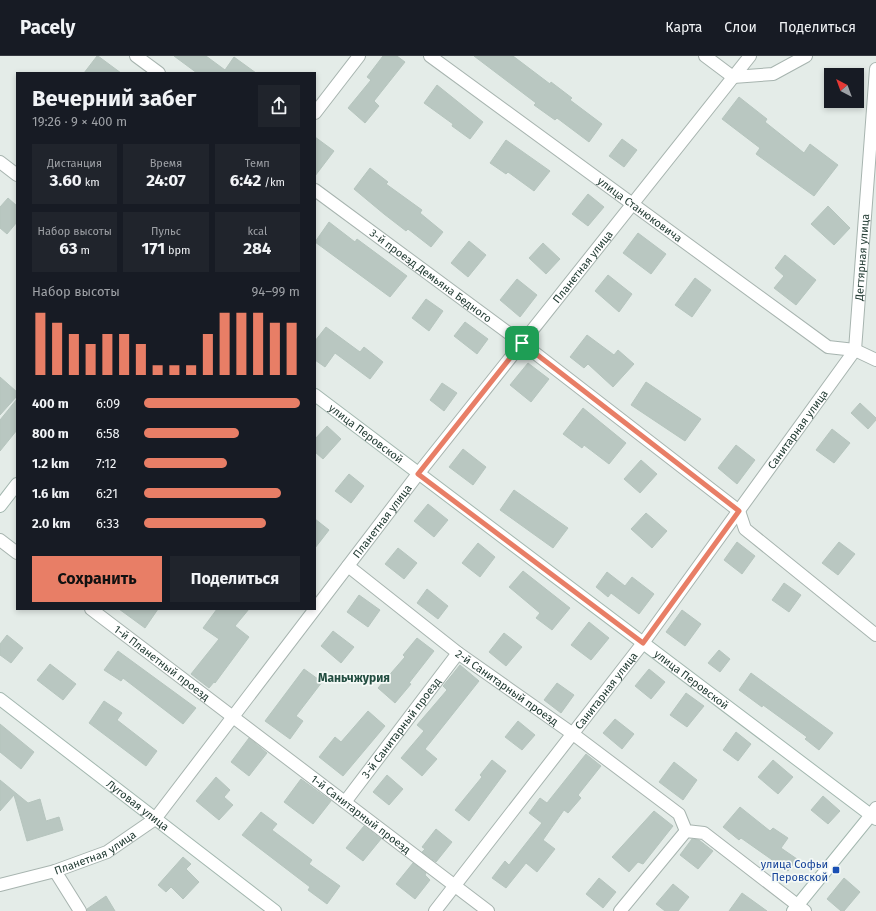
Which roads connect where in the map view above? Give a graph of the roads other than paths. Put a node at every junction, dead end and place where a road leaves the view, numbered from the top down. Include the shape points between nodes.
1 (136, 56) edge
2 (360, 56) edge
3 (430, 56) edge
4 (705, 56) edge
5 (750, 56) edge
6 (806, 56) edge
7 (876, 69) edge
8 (158, 72) edge
9 (733, 77) junction
10 (316, 112) edge
11 (0, 162) edge
12 (16, 174) edge
13 (316, 191) edge
14 (632, 204) junction
15 (522, 343) junction
16 (855, 350) junction
17 (876, 360) edge
18 (316, 396) edge
19 (418, 474) junction
20 (16, 485) edge
21 (0, 506) edge
22 (739, 511) junction
23 (0, 540) edge
24 (16, 552) edge
25 (348, 566) junction
26 (316, 608) edge
27 (94, 610) edge
28 (315, 610) edge
29 (876, 635) edge
30 (643, 643) junction
31 (458, 653) junction
32 (0, 699) edge
33 (234, 716) junction
34 (573, 734) junction
35 (345, 802) junction
36 (874, 814) edge
37 (155, 818) junction
38 (686, 831) junction
39 (55, 871) junction
40 (0, 885) edge
41 (455, 886) junction
42 (798, 909) edge
43 (80, 911) edge
44 (275, 911) edge
45 (435, 911) edge
46 (488, 911) edge
47 (620, 911) edge

1 - 8 street
2 - 10 street
3 - 14 street, улица Станюковича
4 - 9 street
5 - 9 street, Планетная улица
6 - 9 street via 773,74
7 - 16 street, Дегтярная улица
9 - 14 street, Планетная улица
11 - 12 street
13 - 15 street, 3-й проезд Демьяна Бедного
14 - 15 street, Планетная улица
14 - 16 street, улица Станюковича via 828,347
15 - 19 street, Планетная улица
15 - 22 street, 3-й проезд Демьяна Бедного
16 - 17 street, улица Станюковича
16 - 22 street, Санитарная улица
18 - 19 street, улица Перовской
19 - 25 street, Планетная улица
19 - 30 street, улица Перовской
20 - 21 street
22 - 29 street via 745,529
22 - 30 street, Санитарная улица
23 - 24 street
25 - 26 street, Планетная улица
25 - 31 street, 2-й Санитарный проезд
27 - 33 street, 1-й Планетный проезд
28 - 33 street, Планетная улица
30 - 34 street, Санитарная улица
30 - 36 street, улица Перовской
31 - 34 street, 2-й Санитарный проезд
31 - 35 street, 3-й Санитарный проезд
32 - 37 street, Луговая улица
33 - 35 street, 1-й Санитарный проезд
33 - 37 street, Планетная улица
34 - 38 street, 2-й Санитарный проезд via 679,814
34 - 41 street, Санитарная улица
35 - 41 street, 1-й Санитарный проезд
36 - 42 street
37 - 39 street, Планетная улица via 107,852
37 - 44 street, Луговая улица
38 - 42 street via 704,833
38 - 47 street
39 - 40 street, Планетная улица
39 - 43 street
41 - 45 street, Санитарная улица
41 - 46 street, 1-й Санитарный проезд

